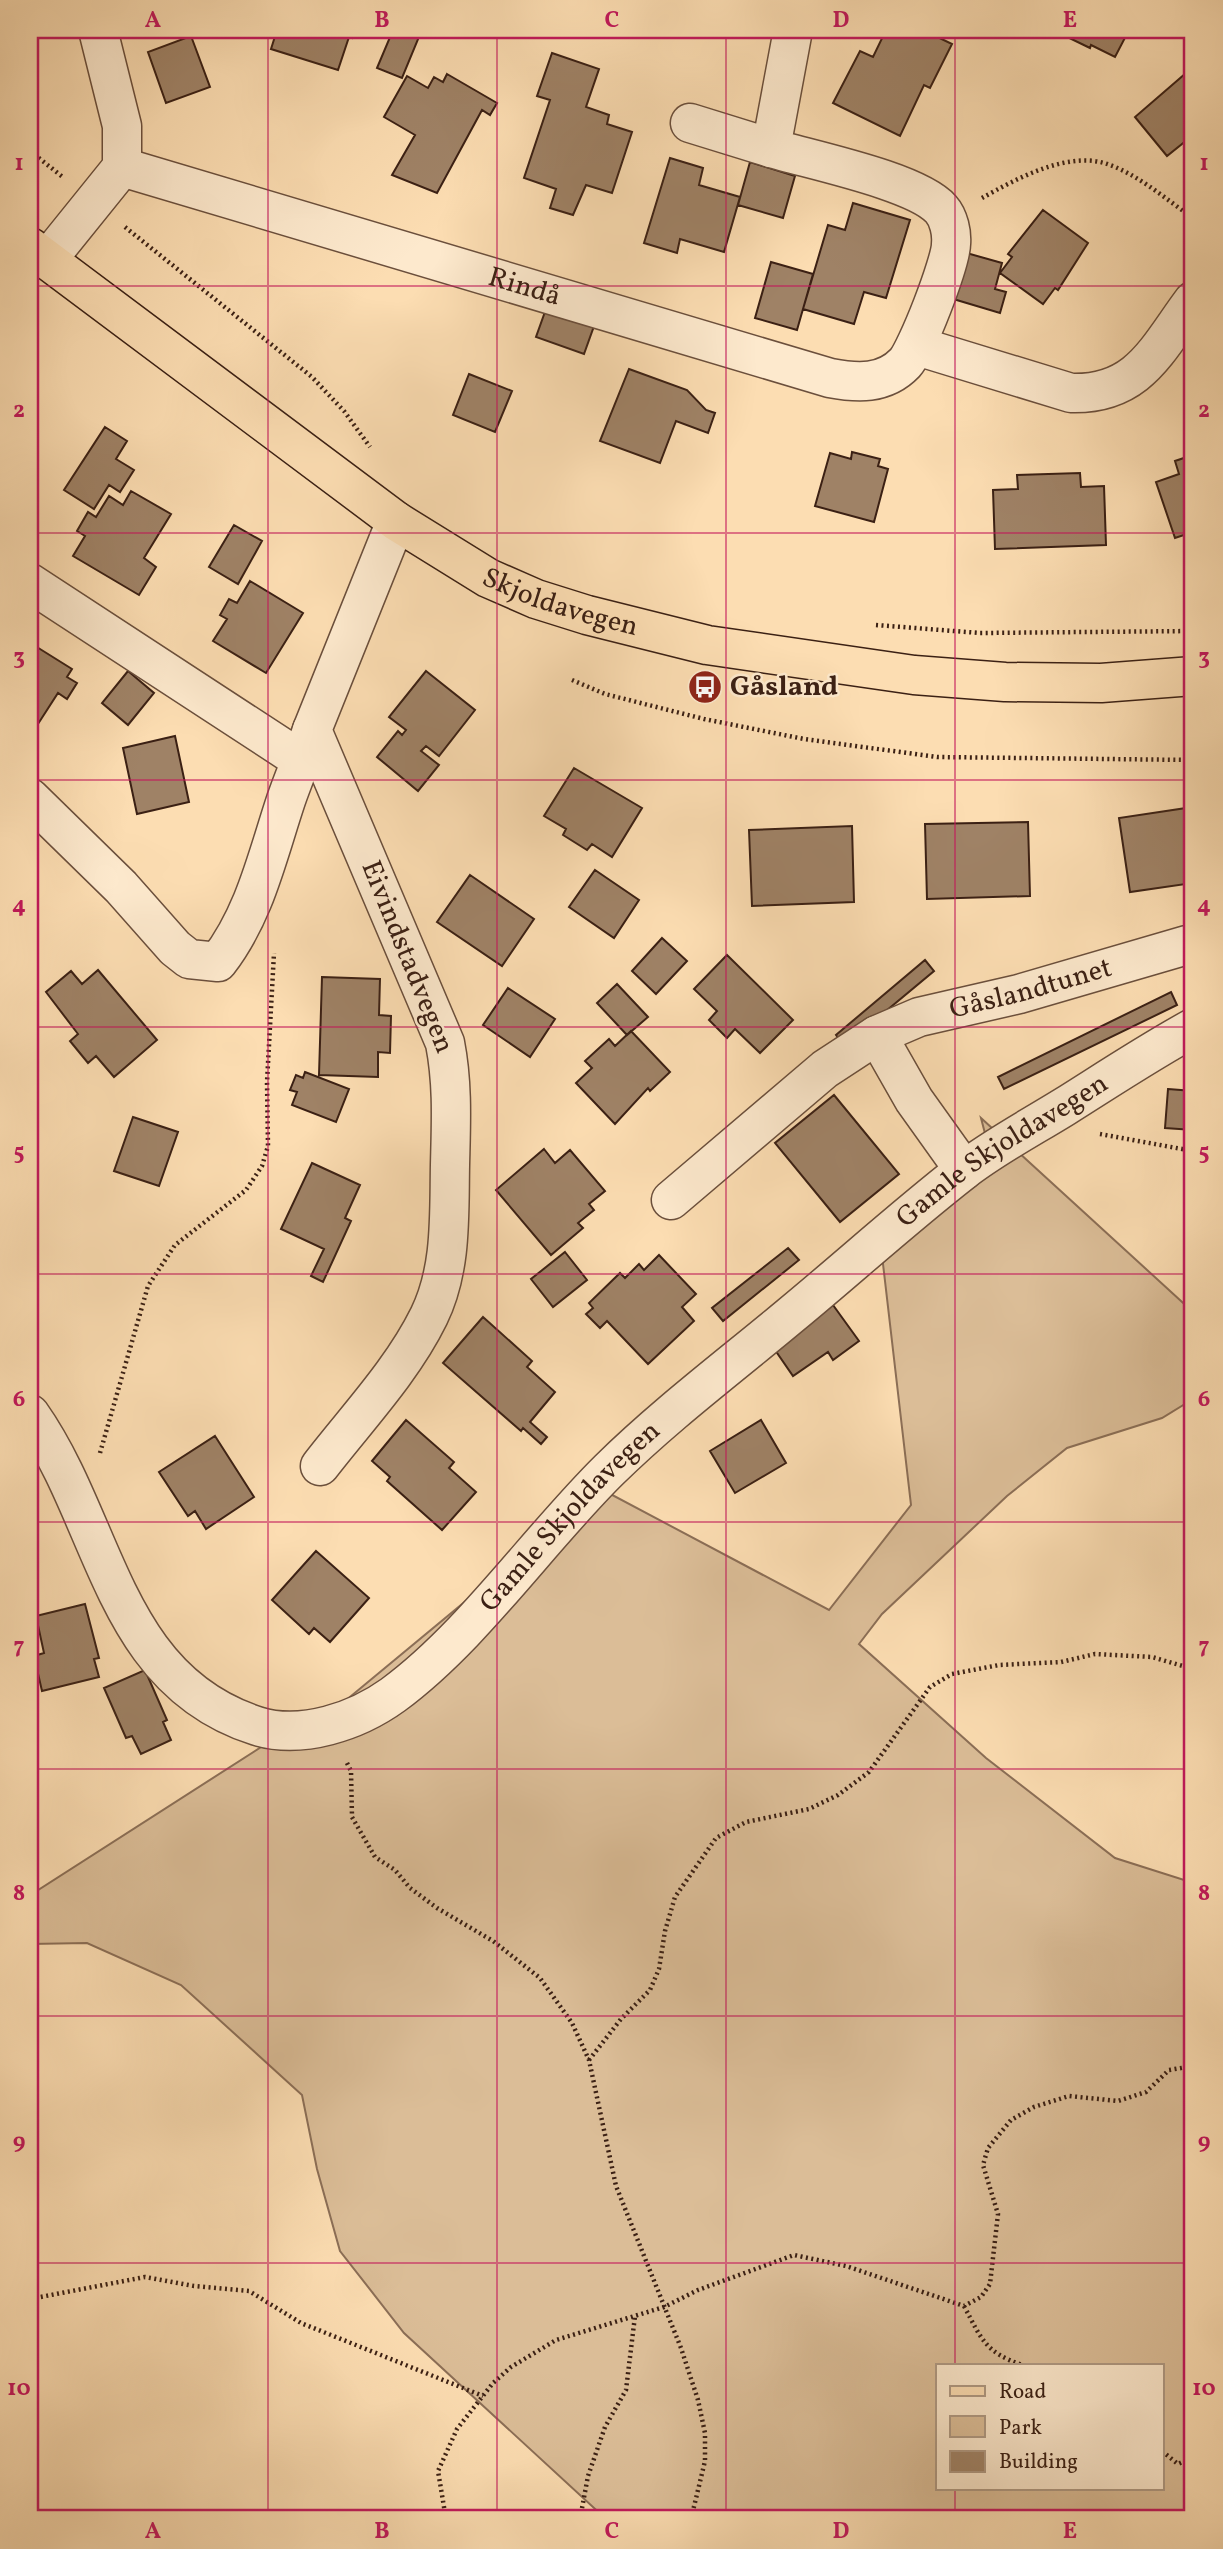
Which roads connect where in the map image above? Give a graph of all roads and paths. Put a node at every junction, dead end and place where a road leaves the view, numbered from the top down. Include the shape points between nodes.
1 (98, 30) edge
2 (793, 30) edge
3 (690, 123) dead end
4 (771, 148) junction
5 (30, 151) edge
6 (122, 167) junction
7 (68, 181) dead end
8 (947, 218) junction
9 (1193, 218) edge
10 (123, 227) dead end
11 (38, 253) edge
12 (1193, 301) edge
13 (917, 346) junction
14 (374, 453) dead end
15 (396, 520) junction
16 (30, 583) edge
17 (874, 625) dead end
18 (1193, 631) edge
19 (1193, 676) edge
20 (572, 680) dead end
21 (307, 745) junction
22 (1193, 760) edge
23 (30, 798) edge
24 (274, 943) dead end
25 (1187, 945) dead end
26 (1193, 1028) edge
27 (877, 1035) junction
28 (1042, 1121) junction
29 (1193, 1151) edge
30 (964, 1170) junction
31 (671, 1200) dead end
32 (30, 1414) edge
33 (320, 1466) dead end
34 (80, 1502) junction
35 (1193, 1669) edge
36 (337, 1722) junction
37 (589, 2060) junction
38 (1193, 2066) edge
39 (30, 2299) edge
40 (964, 2306) junction
41 (664, 2307) junction
42 (635, 2316) junction
43 (1019, 2364) edge
44 (483, 2396) junction
45 (1164, 2453) edge
46 (1193, 2457) edge
47 (692, 2516) edge
48 (446, 2519) edge
49 (580, 2519) edge
50 (714, 2519) edge

1 - 6 street via 122,126
2 - 4 street
3 - 4 street
4 - 8 street via 921,193
5 - 7 path
6 - 11 street
6 - 13 street, Rindå via 830,378 862,384 886,376 904,364
8 - 9 path via 1001,187 1052,166 1097,161 1131,175
8 - 13 street, Rindå via 952,246
10 - 14 path via 312,377
11 - 15 main road, Skjoldavegen
12 - 13 street via 1136,375 1095,393 1071,393
15 - 19 main road, Skjoldavegen via 488,578 536,599 707,645 914,675 1005,682 1101,683
15 - 21 street
16 - 21 street
17 - 18 path via 980,633
20 - 22 path via 605,694 704,719 804,739 937,757
21 - 23 street via 269,862 239,935 218,962 189,959 175,948 121,887
21 - 33 street, Eivindstadvegen via 432,1007 452,1078 443,1279 429,1315 402,1360
24 - 34 path via 268,1146 262,1166 246,1190 175,1245 148,1286 96,1466
25 - 27 street, Gåslandtunet via 919,1017
26 - 28 street, Gamle Skjoldavegen
27 - 30 street via 914,1100
27 - 31 street, Gåslandtunet via 825,1069
28 - 29 path
28 - 30 street, Gamle Skjoldavegen
30 - 36 street, Gamle Skjoldavegen via 649,1432 553,1527 464,1629 402,1687 362,1714
32 - 34 street, Gamle Skjoldavegen
34 - 36 street, Gamle Skjoldavegen via 133,1624 172,1677 223,1711 259,1726 295,1731
35 - 37 path via 1152,1657 1095,1654 951,1674 930,1687 869,1772 838,1795 809,1809 746,1822 716,1838 675,1897 650,1990
36 - 37 path via 342,1753 351,1771 352,1817 375,1857 395,1870 410,1888 540,1978 572,2024
37 - 41 path via 616,2186
38 - 40 path via 1169,2070 1146,2092 1118,2101 1069,2096 1011,2120 988,2147 983,2165 998,2214 990,2284 981,2297
39 - 44 path via 145,2277 249,2291 301,2323
40 - 41 path via 846,2266 794,2255
40 - 43 path via 982,2340 997,2356
41 - 42 path
41 - 47 path via 698,2400 705,2434 705,2461
42 - 44 path via 556,2340 511,2367
42 - 49 path via 626,2390 605,2427 588,2476
44 - 48 path via 457,2429 438,2471
45 - 46 path via 1178,2464
47 - 50 path

